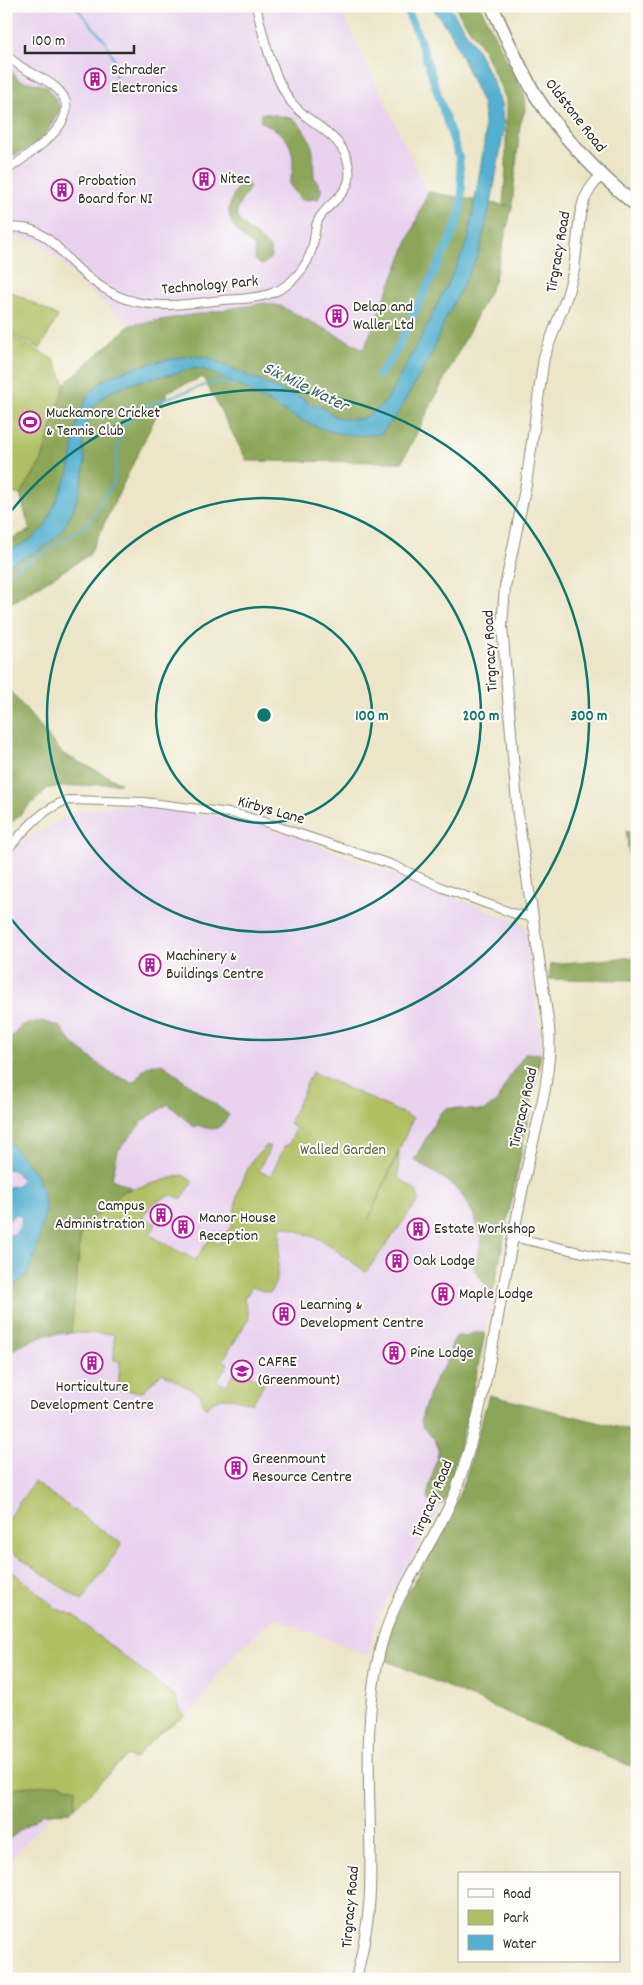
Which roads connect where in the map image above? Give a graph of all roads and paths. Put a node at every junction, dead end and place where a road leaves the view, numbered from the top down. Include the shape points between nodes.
1 (256, 6) edge
2 (492, 6) edge
3 (6, 54) edge
4 (6, 174) edge
5 (601, 174) junction
6 (637, 206) edge
7 (6, 228) edge
8 (6, 851) edge
9 (533, 917) junction
10 (513, 1237) junction
11 (637, 1262) edge
12 (356, 1979) edge

1 - 7 street, Technology Park via 270,54 288,96 301,112 342,146 350,169 345,191 316,223 308,259 289,283 270,294 252,298 142,304 101,287 38,232
2 - 5 highway, Oldstone Road via 537,96
3 - 4 street via 21,68 54,86 65,107 62,123 55,133
5 - 6 highway, Oldstone Road
5 - 9 street, Tirgracy Road via 584,200 568,296 544,357 526,484 503,607 502,649 518,816
8 - 9 street, Kirbys Lane via 43,811 56,804 68,800 144,802 237,814 258,820 393,865 506,911
9 - 10 street, Tirgracy Road via 551,1051 548,1080 533,1135
10 - 11 street
10 - 12 street, Tirgracy Road via 478,1420 464,1466 443,1520 388,1625 377,1666 369,1711 370,1894

